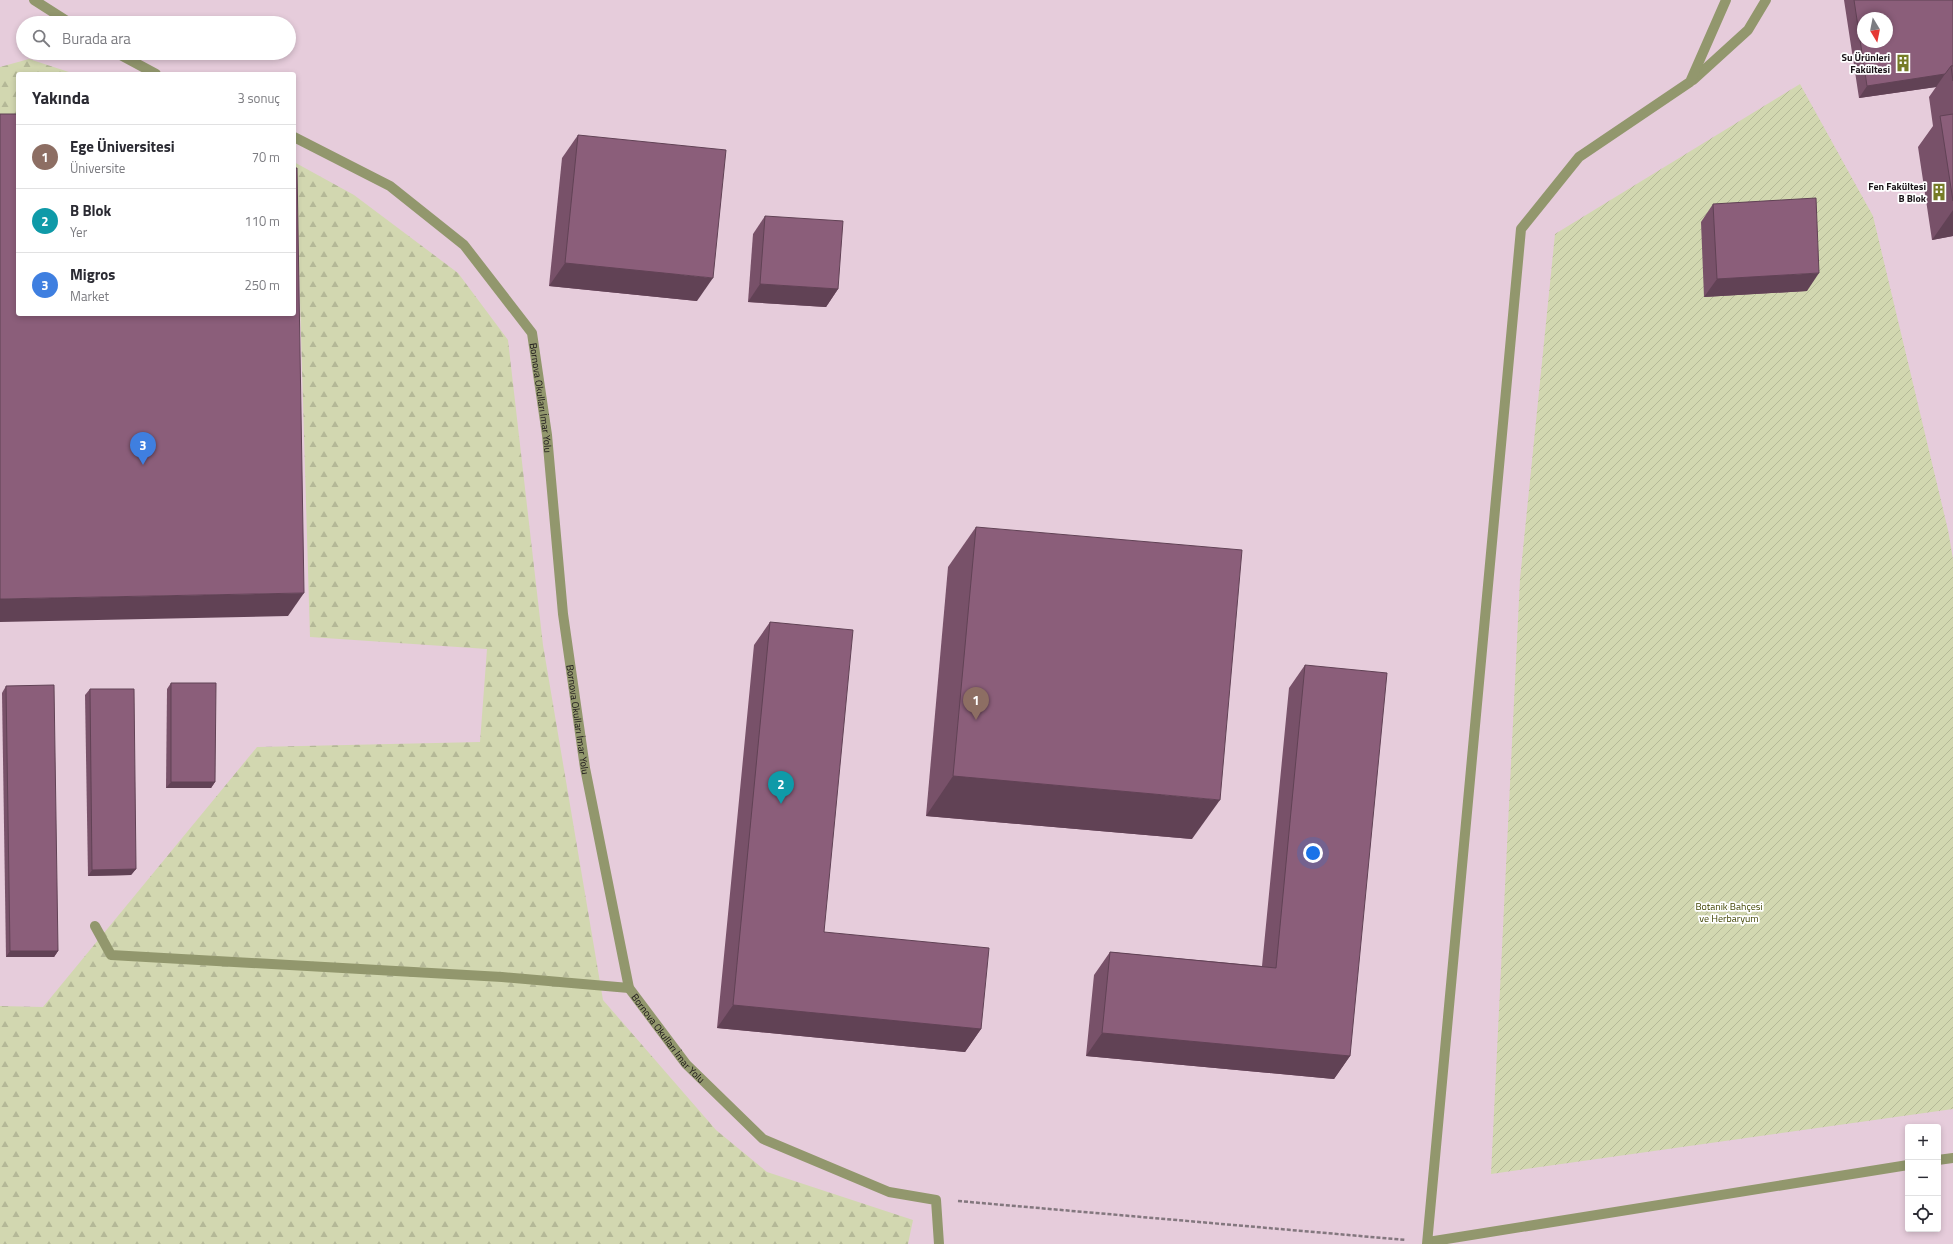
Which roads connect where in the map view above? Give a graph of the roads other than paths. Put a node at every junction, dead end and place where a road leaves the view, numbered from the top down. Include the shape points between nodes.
1 (34, 0) edge
2 (1726, 0) edge
3 (1766, 0) edge
4 (59, 16) edge
5 (130, 60) edge
6 (152, 72) edge
7 (1690, 82) junction
8 (296, 138) edge
9 (95, 926) dead end
10 (629, 988) junction
11 (1953, 1158) edge
12 (1941, 1160) edge
13 (1905, 1165) edge
14 (1428, 1243) edge
15 (939, 1244) edge

1 - 4 street
2 - 7 street
3 - 7 street via 1748,30
5 - 6 street
7 - 14 street via 1579,157 1520,229
8 - 10 street, Bornova Okulları İmar Yolu via 390,186 464,245 532,333 547,435 563,614 583,752
9 - 10 street via 111,955 502,977
10 - 15 street, Bornova Okulları İmar Yolu via 686,1064 763,1139 889,1192 936,1200
11 - 12 street
13 - 14 street

